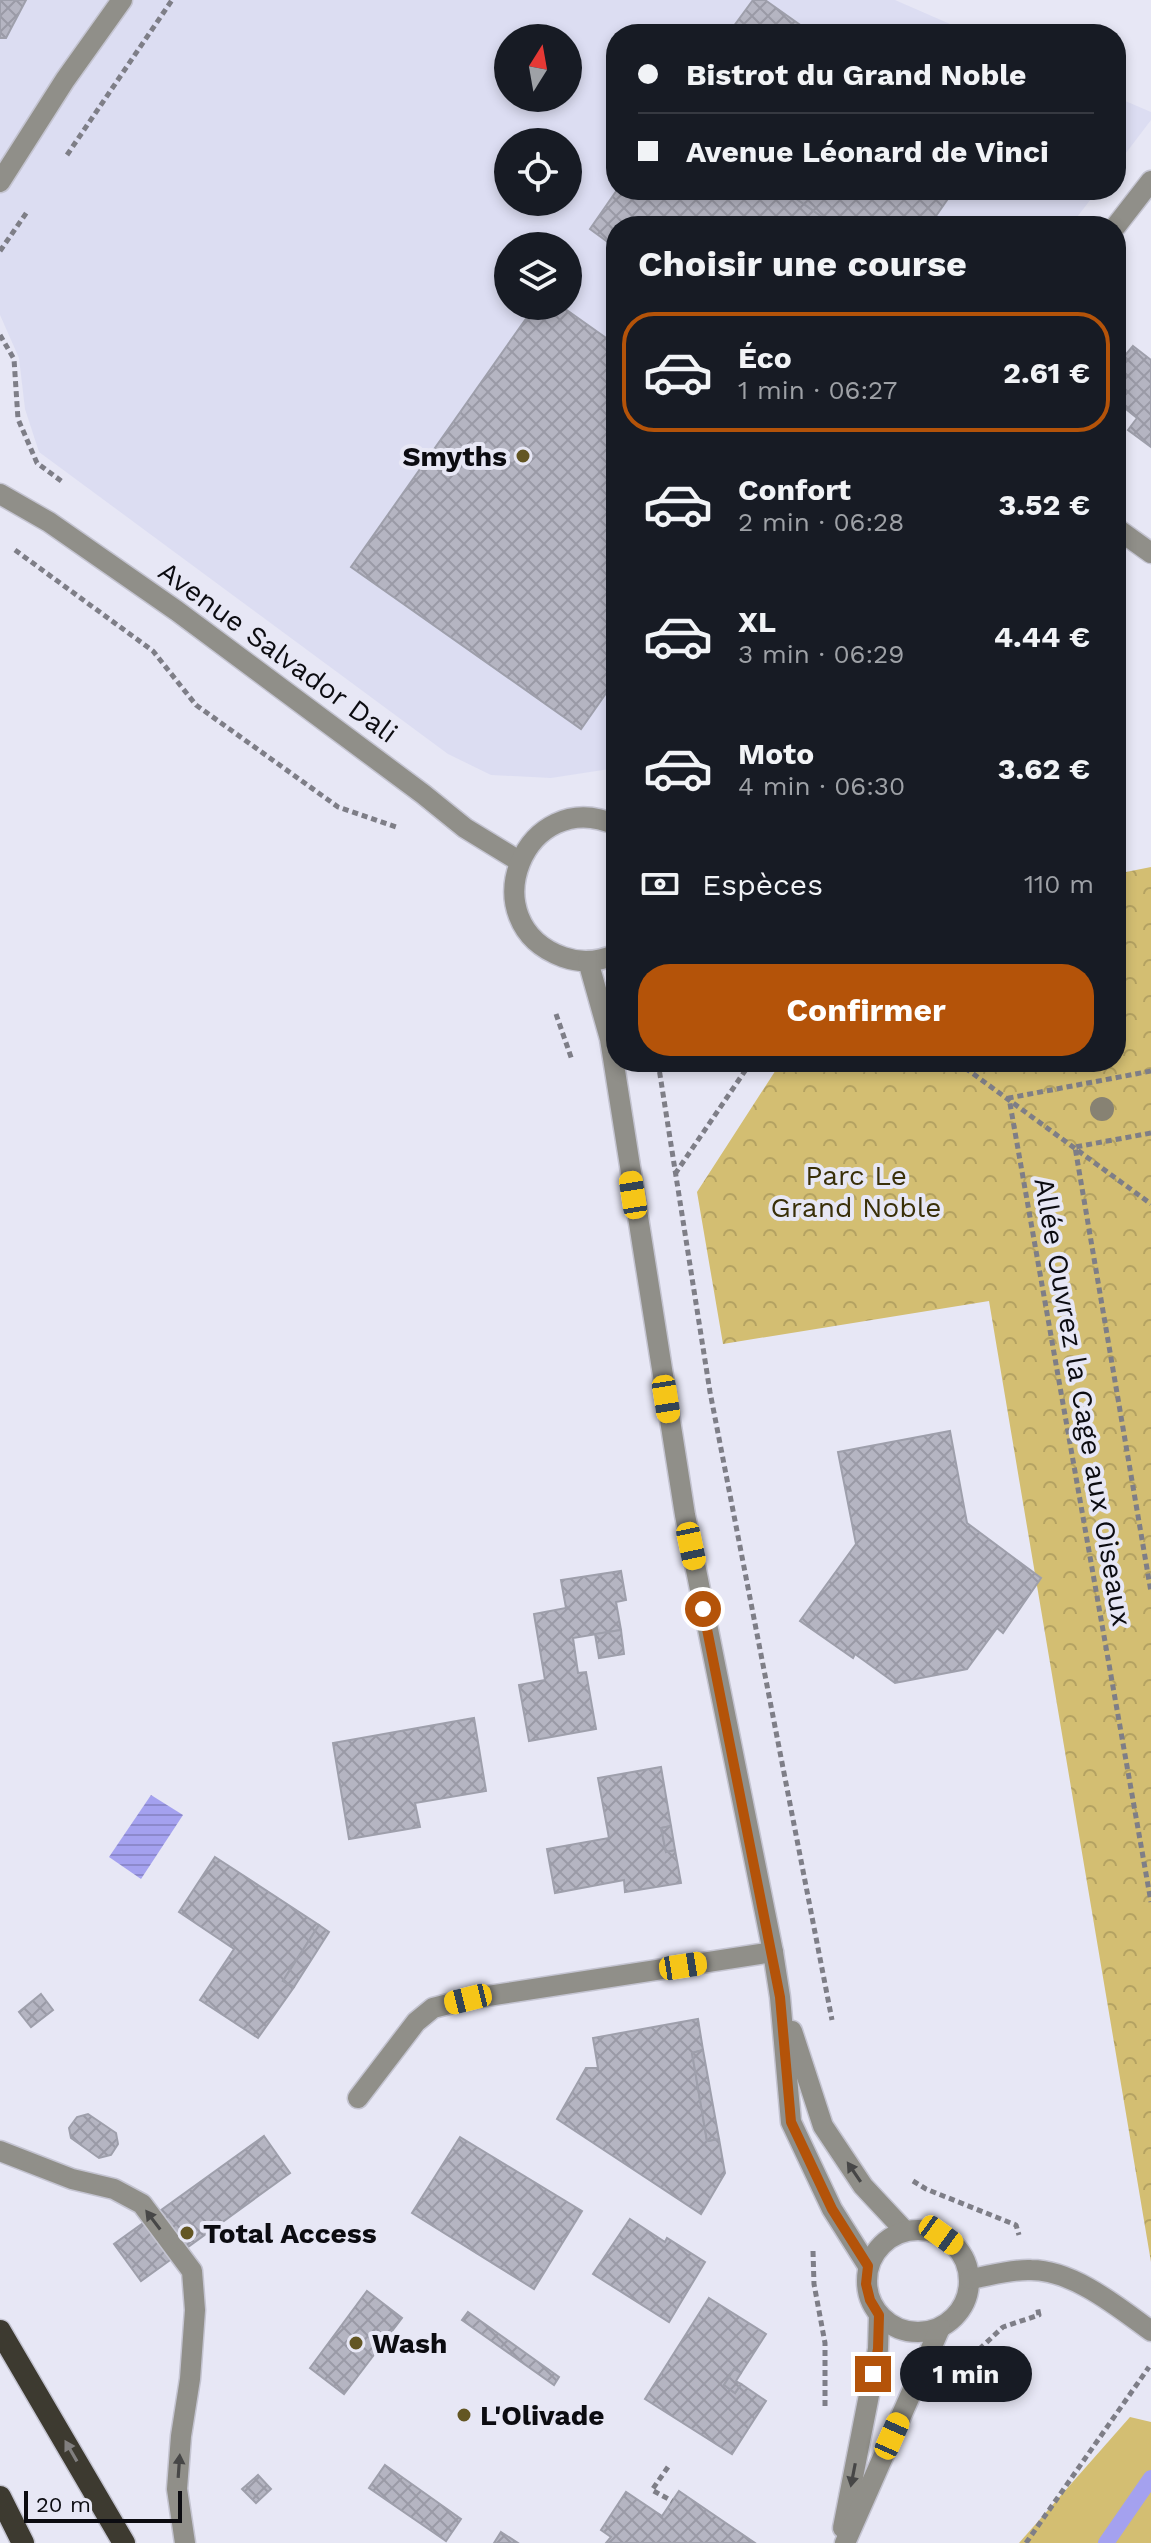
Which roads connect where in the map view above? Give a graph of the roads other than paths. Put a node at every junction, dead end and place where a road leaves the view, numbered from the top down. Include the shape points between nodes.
1 (122, 0) edge
2 (1151, 181) edge
3 (0, 182) edge
4 (1124, 216) edge
5 (0, 494) edge
6 (1126, 535) edge
7 (1151, 553) edge
8 (606, 821) edge
9 (519, 861) junction
10 (606, 956) edge
11 (588, 961) junction
12 (606, 1025) edge
13 (615, 1072) edge
14 (773, 1952) junction
15 (780, 1997) junction
16 (358, 2098) dead end
17 (0, 2151) edge
18 (905, 2231) junction
19 (868, 2266) junction
20 (970, 2279) junction
21 (879, 2315) junction
22 (940, 2328) junction
23 (0, 2331) edge
24 (1151, 2331) edge
25 (0, 2497) edge
26 (23, 2543) edge
27 (124, 2543) edge
28 (185, 2543) edge
29 (843, 2543) edge

1 - 3 street
2 - 4 street
5 - 9 street, Avenue Salvador Dali via 177,611 465,828
6 - 7 street
8 - 9 street via 562,821 531,842
9 - 11 street via 515,905 524,926 550,952
10 - 11 street
11 - 12 street
13 - 14 street via 685,1515
14 - 15 street
14 - 16 street via 433,2008 416,2022
18 -> 15 street via 863,2186 823,2126
15 - 19 street via 791,2122 832,2209
28 -> 17 street via 177,2489 195,2310 192,2271 142,2204 114,2189
18 - 19 street via 889,2239
18 - 20 street via 941,2235 955,2246
19 - 21 street via 866,2284
20 - 22 street via 967,2299
20 - 24 street via 1028,2269 1051,2271 1103,2296
21 - 22 street via 908,2332
21 -> 29 street via 878,2349
22 - 29 street
27 -> 23 highway
25 - 26 highway

